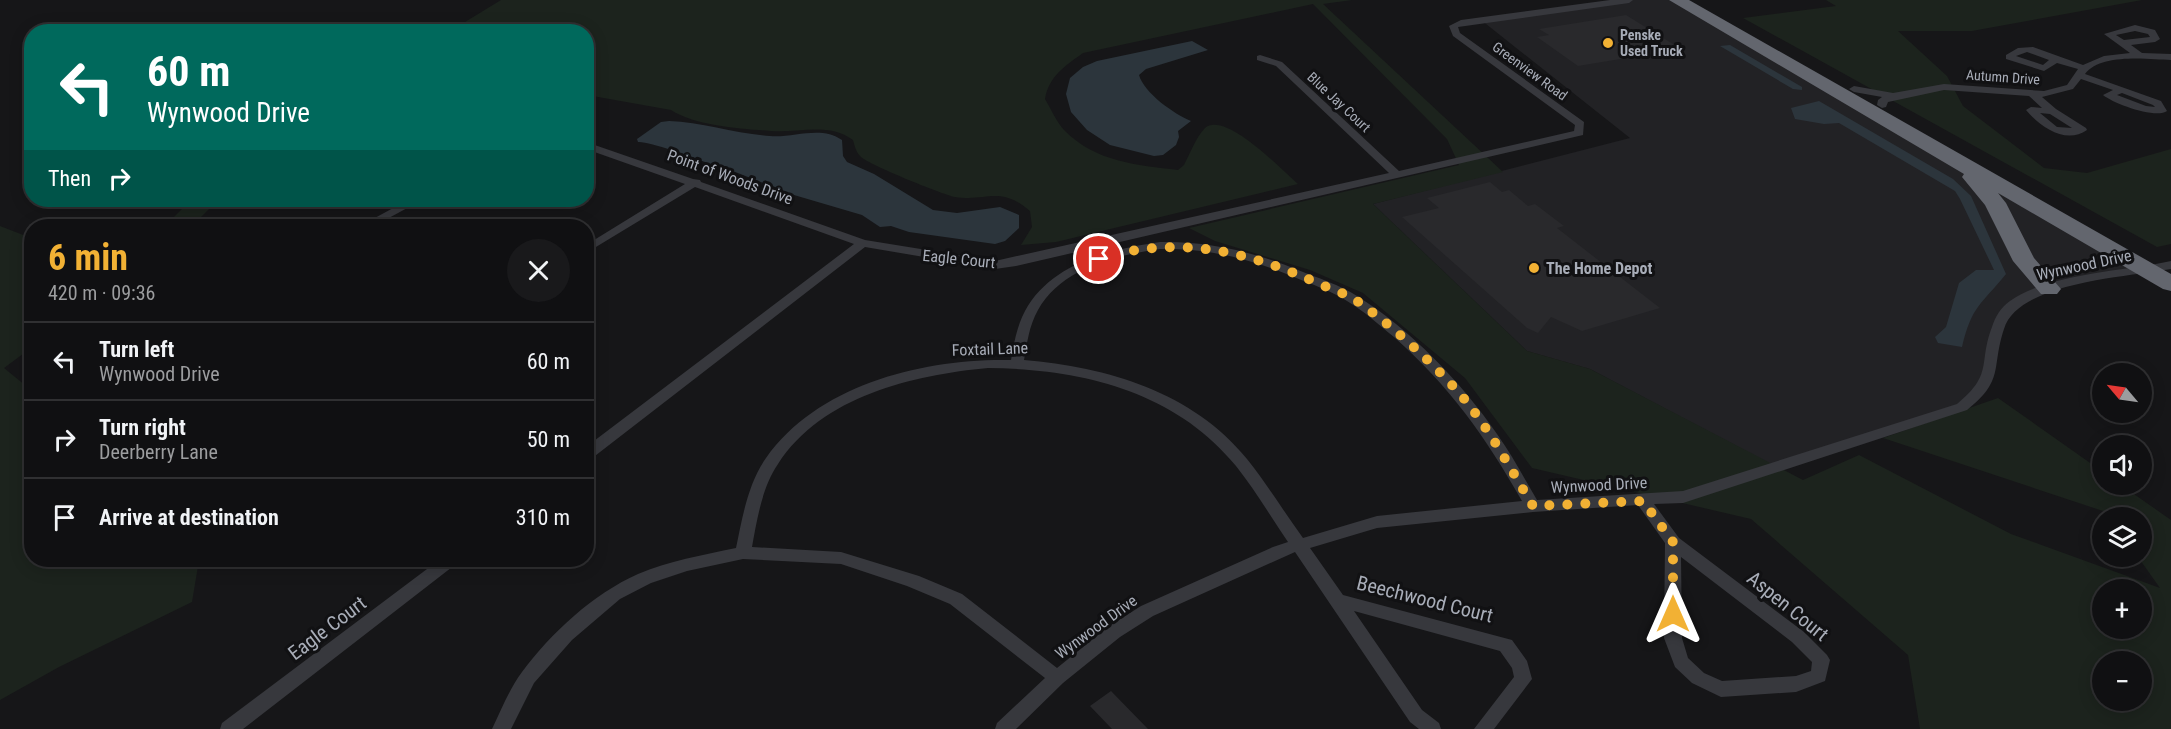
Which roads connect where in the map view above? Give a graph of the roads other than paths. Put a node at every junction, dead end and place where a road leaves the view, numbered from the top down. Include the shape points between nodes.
1 (1629, 0) edge
2 (1677, 0) edge
3 (1695, 0) edge
4 (2125, 43) dead end
5 (2139, 55) junction
6 (2171, 57) edge
7 (1260, 58) dead end
8 (2056, 60) dead end
9 (2081, 71) junction
10 (2122, 90) dead end
11 (2033, 94) junction
12 (1887, 100) junction
13 (2052, 111) dead end
14 (594, 148) edge
15 (1947, 156) junction
16 (1395, 173) junction
17 (696, 182) junction
18 (402, 207) edge
19 (379, 219) edge
20 (863, 243) junction
21 (594, 245) edge
22 (2165, 271) edge
23 (2039, 292) junction
24 (1017, 363) junction
25 (594, 449) edge
26 (1643, 501) junction
27 (1533, 506) junction
28 (1673, 542) junction
29 (1300, 546) junction
30 (743, 554) junction
31 (441, 567) edge
32 (1337, 600) junction
33 (1057, 678) junction
34 (229, 729) edge
35 (501, 729) edge
36 (1004, 729) edge
37 (1432, 729) edge
38 (1483, 729) edge

1 - 16 street, Greenview Road via 1453,26 1456,34 1580,124 1581,129 1572,135
2 - 15 highway
3 - 12 highway via 1854,88
4 - 5 street
5 - 6 street, Autumn Drive
5 - 9 street, Autumn Drive via 2107,58
7 - 16 street, Blue Jay Court via 1279,64
8 - 9 street
9 - 10 street
9 - 11 street, Autumn Drive via 2070,87
11 - 12 street, Autumn Drive via 1944,87
11 - 13 street
12 - 22 highway
14 - 17 street, Point of Woods Drive
15 - 22 highway
15 - 23 highway via 1995,202
16 - 20 street, Eagle Court via 994,265
17 - 20 street, Point of Woods Drive
17 - 21 street
18 - 19 street
20 - 25 street
22 - 23 street, Wynwood Drive
23 - 26 street, Wynwood Drive via 2010,306 2001,318 1989,378 1979,396 1962,407 1683,497
24 - 27 street via 1025,323 1036,304 1053,284 1092,261 1141,248 1203,246 1247,256 1355,300 1409,343 1454,386
24 - 29 street, Foxtail Lane via 1097,376 1170,402 1231,452
24 - 30 street, Foxtail Lane via 948,368 880,384 831,406 794,434 771,462 749,519
26 - 27 street, Wynwood Drive
26 - 28 street, Aspen Court
27 - 29 street, Wynwood Drive via 1377,522
28 - 28 street, Aspen Court via 1673,638 1681,662 1698,678 1721,689 1796,684 1819,676 1821,660 1798,637
29 - 32 street, Beechwood Court
29 - 33 street, Wynwood Drive via 1279,551 1147,611
30 - 33 street via 841,558 913,581 956,599
30 - 35 street via 645,578 614,594 566,635 528,678
31 - 34 street, Eagle Court
32 - 37 street, Beechwood Court via 1416,716
32 - 38 street, Beechwood Court via 1506,645 1521,666 1523,679
33 - 36 street, Wynwood Drive

